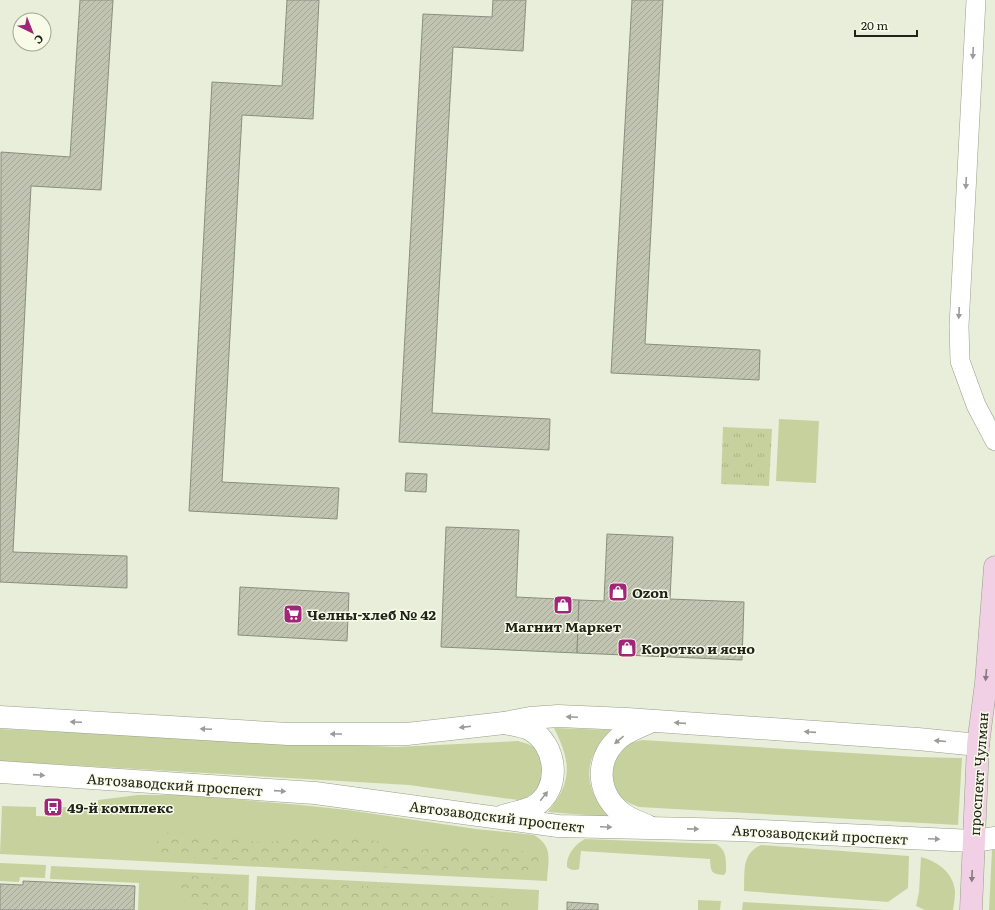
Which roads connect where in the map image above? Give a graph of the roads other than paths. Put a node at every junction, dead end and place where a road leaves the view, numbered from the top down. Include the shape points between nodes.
1 (976, 0) edge
2 (995, 441) edge
3 (995, 567) edge
4 (0, 717) edge
5 (653, 721) junction
6 (504, 723) junction
7 (978, 745) junction
8 (0, 772) edge
9 (497, 818) junction
10 (654, 828) junction
11 (995, 838) edge
12 (973, 841) junction
13 (971, 910) edge

1 -> 2 street via 959,326 960,361 976,405
3 -> 7 main road, проспект Чулман via 986,683
6 -> 4 street via 411,734 288,734
5 -> 6 street via 558,716
7 -> 5 street
5 -> 10 street via 620,738 608,750 602,765 601,780 605,793 613,805 626,816
9 -> 6 street via 533,807 545,797 554,770 550,754 542,740 529,729
7 - 12 main road, проспект Чулман
8 -> 9 street, Автозаводский проспект via 315,793
9 -> 10 street, Автозаводский проспект via 558,826
10 -> 12 street, Автозаводский проспект
11 - 12 street, Автозаводский проспект
12 -> 13 main road, проспект Чулман

